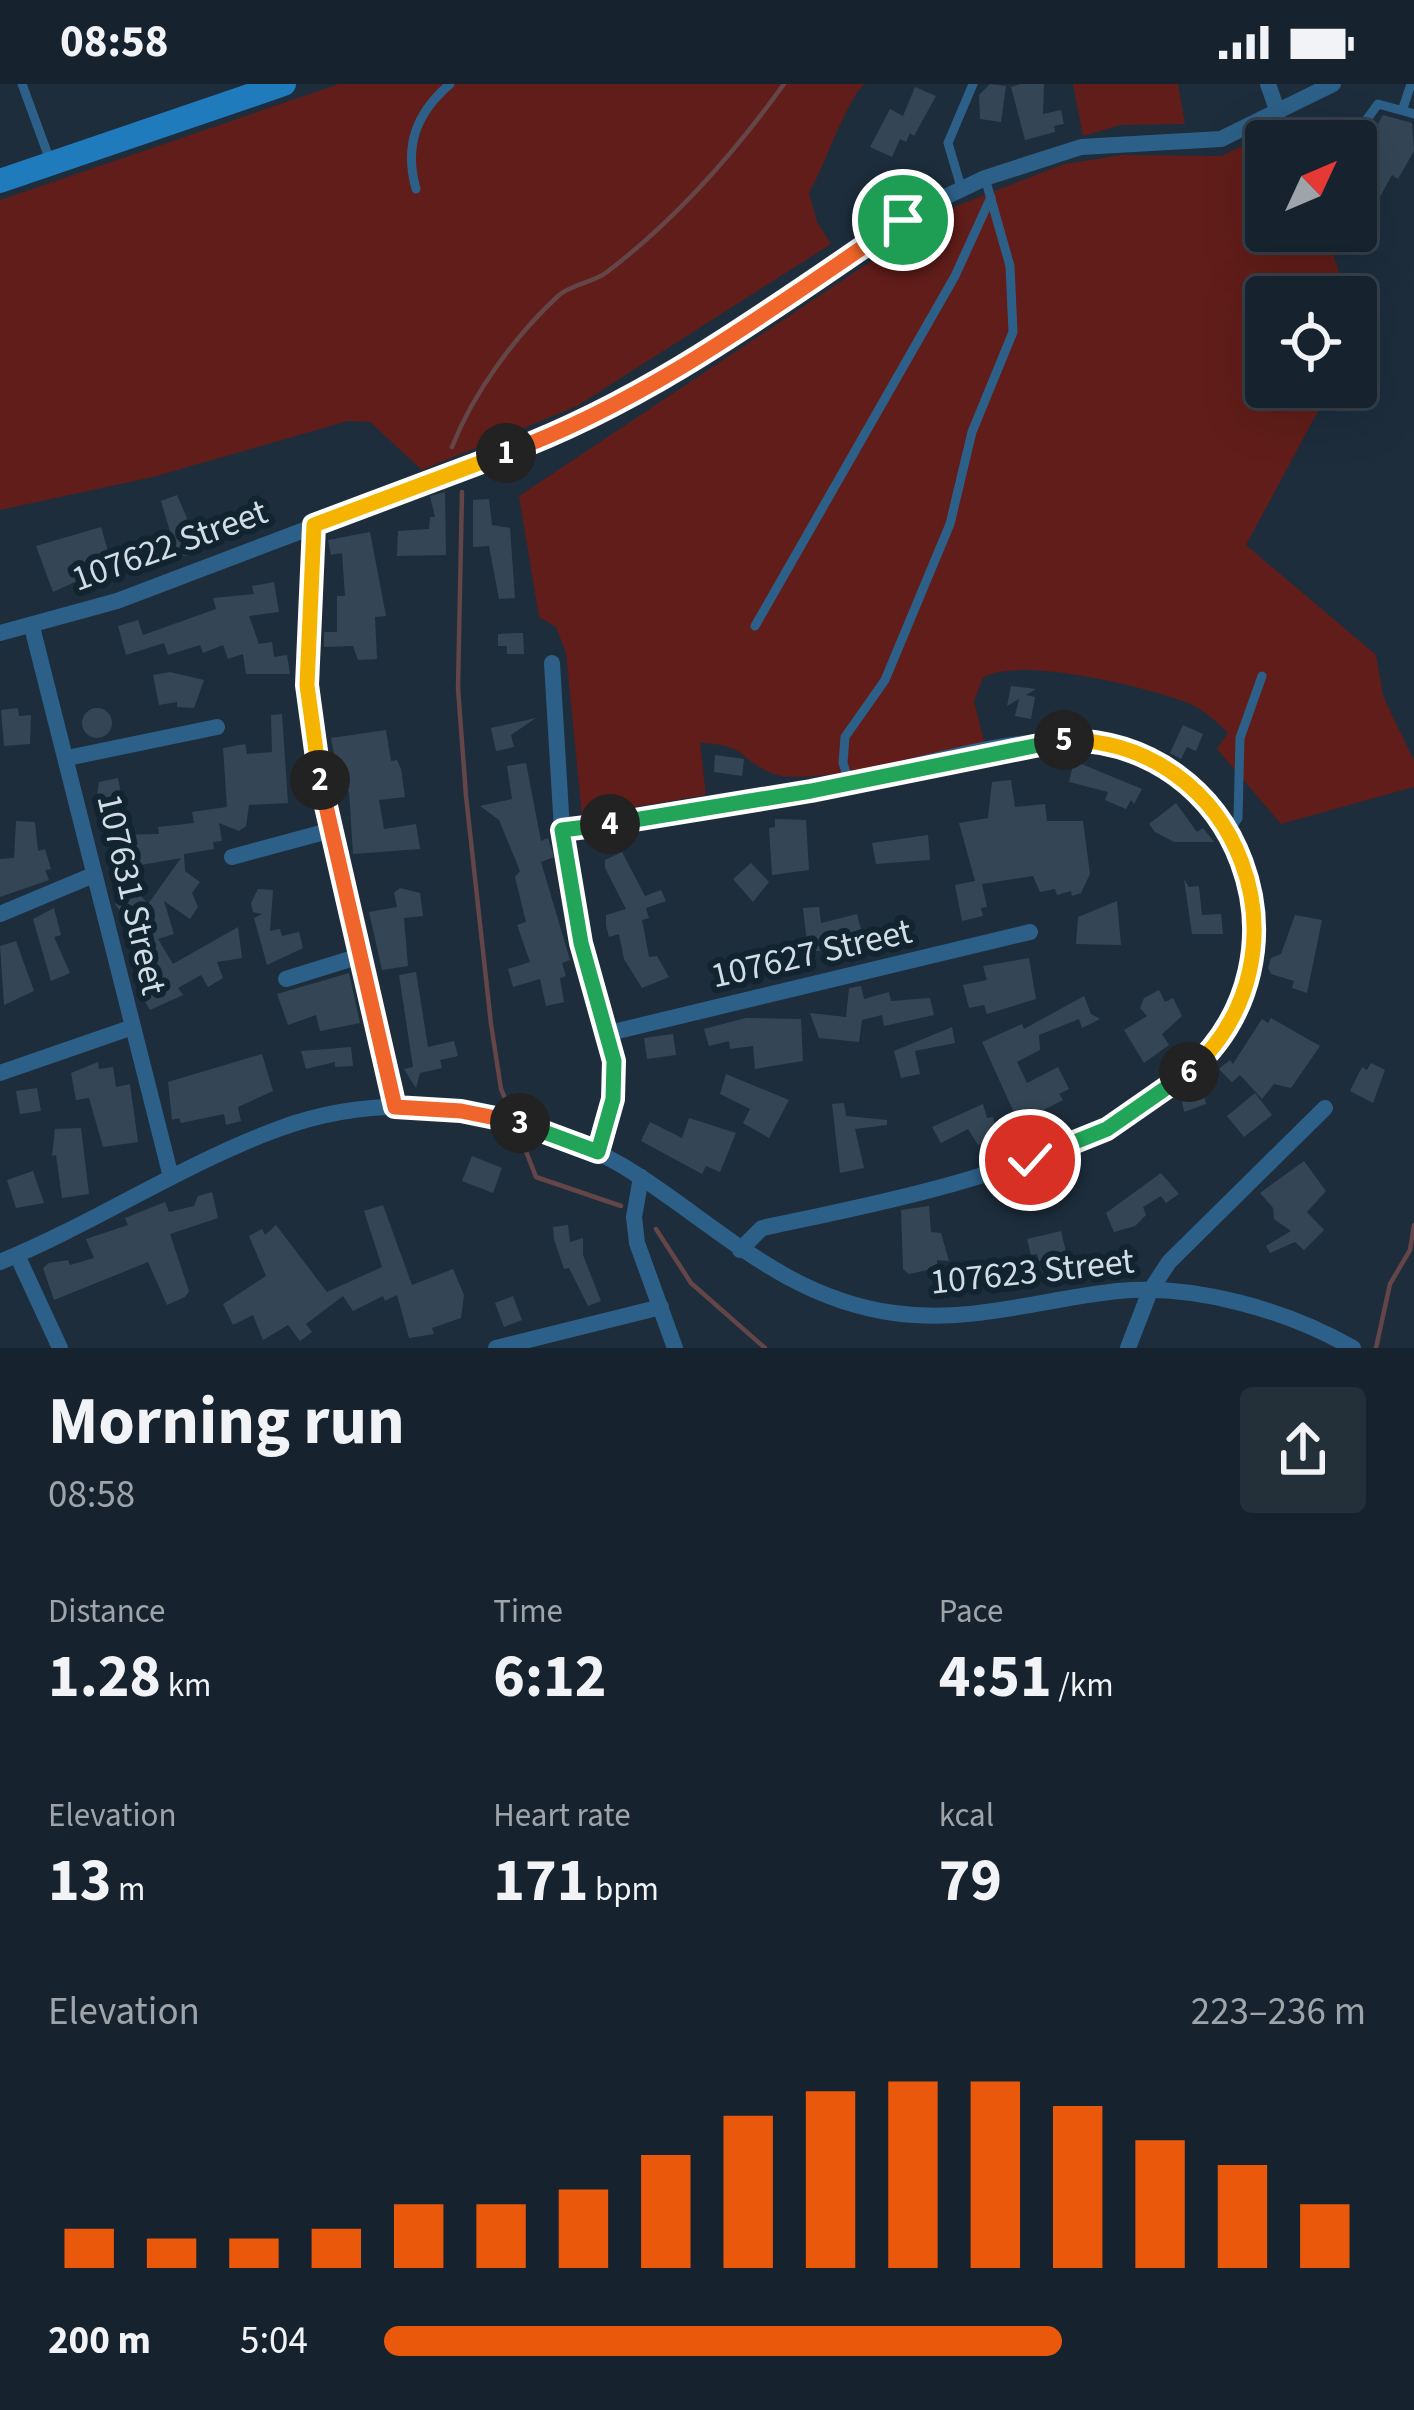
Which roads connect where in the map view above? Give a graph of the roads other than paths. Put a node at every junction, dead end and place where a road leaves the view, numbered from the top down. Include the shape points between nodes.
1 (22, 84) edge
2 (284, 84) edge
3 (450, 84) edge
4 (973, 84) edge
5 (1268, 84) edge
6 (1334, 84) edge
7 (1411, 84) edge
8 (1403, 108) junction
9 (1278, 112) junction
10 (1414, 114) edge
11 (1365, 120) edge
12 (52, 164) junction
13 (985, 178) junction
14 (0, 181) edge
15 (961, 187) junction
16 (416, 189) dead end
17 (991, 196) junction
18 (314, 525) junction
19 (755, 626) dead end
20 (32, 627) junction
21 (0, 633) edge
22 (552, 663) dead end
23 (1262, 676) dead end
24 (217, 728) dead end
25 (68, 758) junction
26 (849, 782) junction
27 (332, 830) junction
28 (562, 830) junction
29 (1229, 832) junction
30 (232, 856) dead end
31 (91, 876) junction
32 (0, 914) edge
33 (1030, 932) dead end
34 (359, 956) junction
35 (286, 979) dead end
36 (130, 1028) junction
37 (605, 1034) junction
38 (0, 1073) edge
39 (395, 1107) junction
40 (1325, 1108) dead end
41 (598, 1152) junction
42 (171, 1177) junction
43 (641, 1177) junction
44 (740, 1250) junction
45 (8, 1258) edge
46 (1150, 1291) junction
47 (661, 1307) junction
48 (60, 1348) edge
49 (496, 1348) edge
50 (675, 1348) edge
51 (1128, 1348) edge
52 (1353, 1348) edge

1 - 12 lane
2 - 12 main road
3 - 16 lane via 416,127
4 - 15 lane via 949,143
5 - 9 street
6 - 9 street, 107622 Street
7 - 8 lane
8 - 10 lane
8 - 11 lane via 1375,105
9 - 13 street, 107622 Street via 1221,139 1106,142
12 - 14 main road
13 - 15 street, 107622 Street
13 - 17 lane
15 - 18 street, 107622 Street via 664,382 565,431
17 - 19 lane via 955,276
17 - 26 lane via 1010,266 1013,332 972,432 950,524 885,680 845,736
18 - 20 street, 107622 Street
18 - 27 street via 309,714
20 - 21 street, 107622 Street
20 - 25 street, 107631 Street
22 - 28 street
23 - 29 lane via 1240,738 1238,818
24 - 25 street
25 - 31 street, 107631 Street
26 - 28 street
26 - 29 street via 1024,745 1090,741 1128,750 1178,780
27 - 30 street
27 - 34 street
28 - 37 street
29 - 44 street via 1251,885 1250,975 1224,1033 1190,1071 1107,1129 1015,1168 762,1228
31 - 32 street
31 - 36 street, 107631 Street
33 - 37 street, 107627 Street
34 - 35 street
34 - 39 street
36 - 38 street
36 - 42 street, 107631 Street
37 - 41 street via 613,1099
39 - 41 street, 107623 Street via 523,1124
39 - 42 street, 107623 Street via 300,1121
40 - 46 street via 1184,1245
41 - 43 street, 107623 Street
42 - 45 street, 107623 Street
43 - 44 street, 107623 Street
43 - 47 street via 637,1243
44 - 46 street, 107623 Street via 802,1288 895,1313 980,1314
45 - 48 street
46 - 51 street
46 - 52 street, 107623 Street via 1248,1306
47 - 49 street
47 - 50 street

